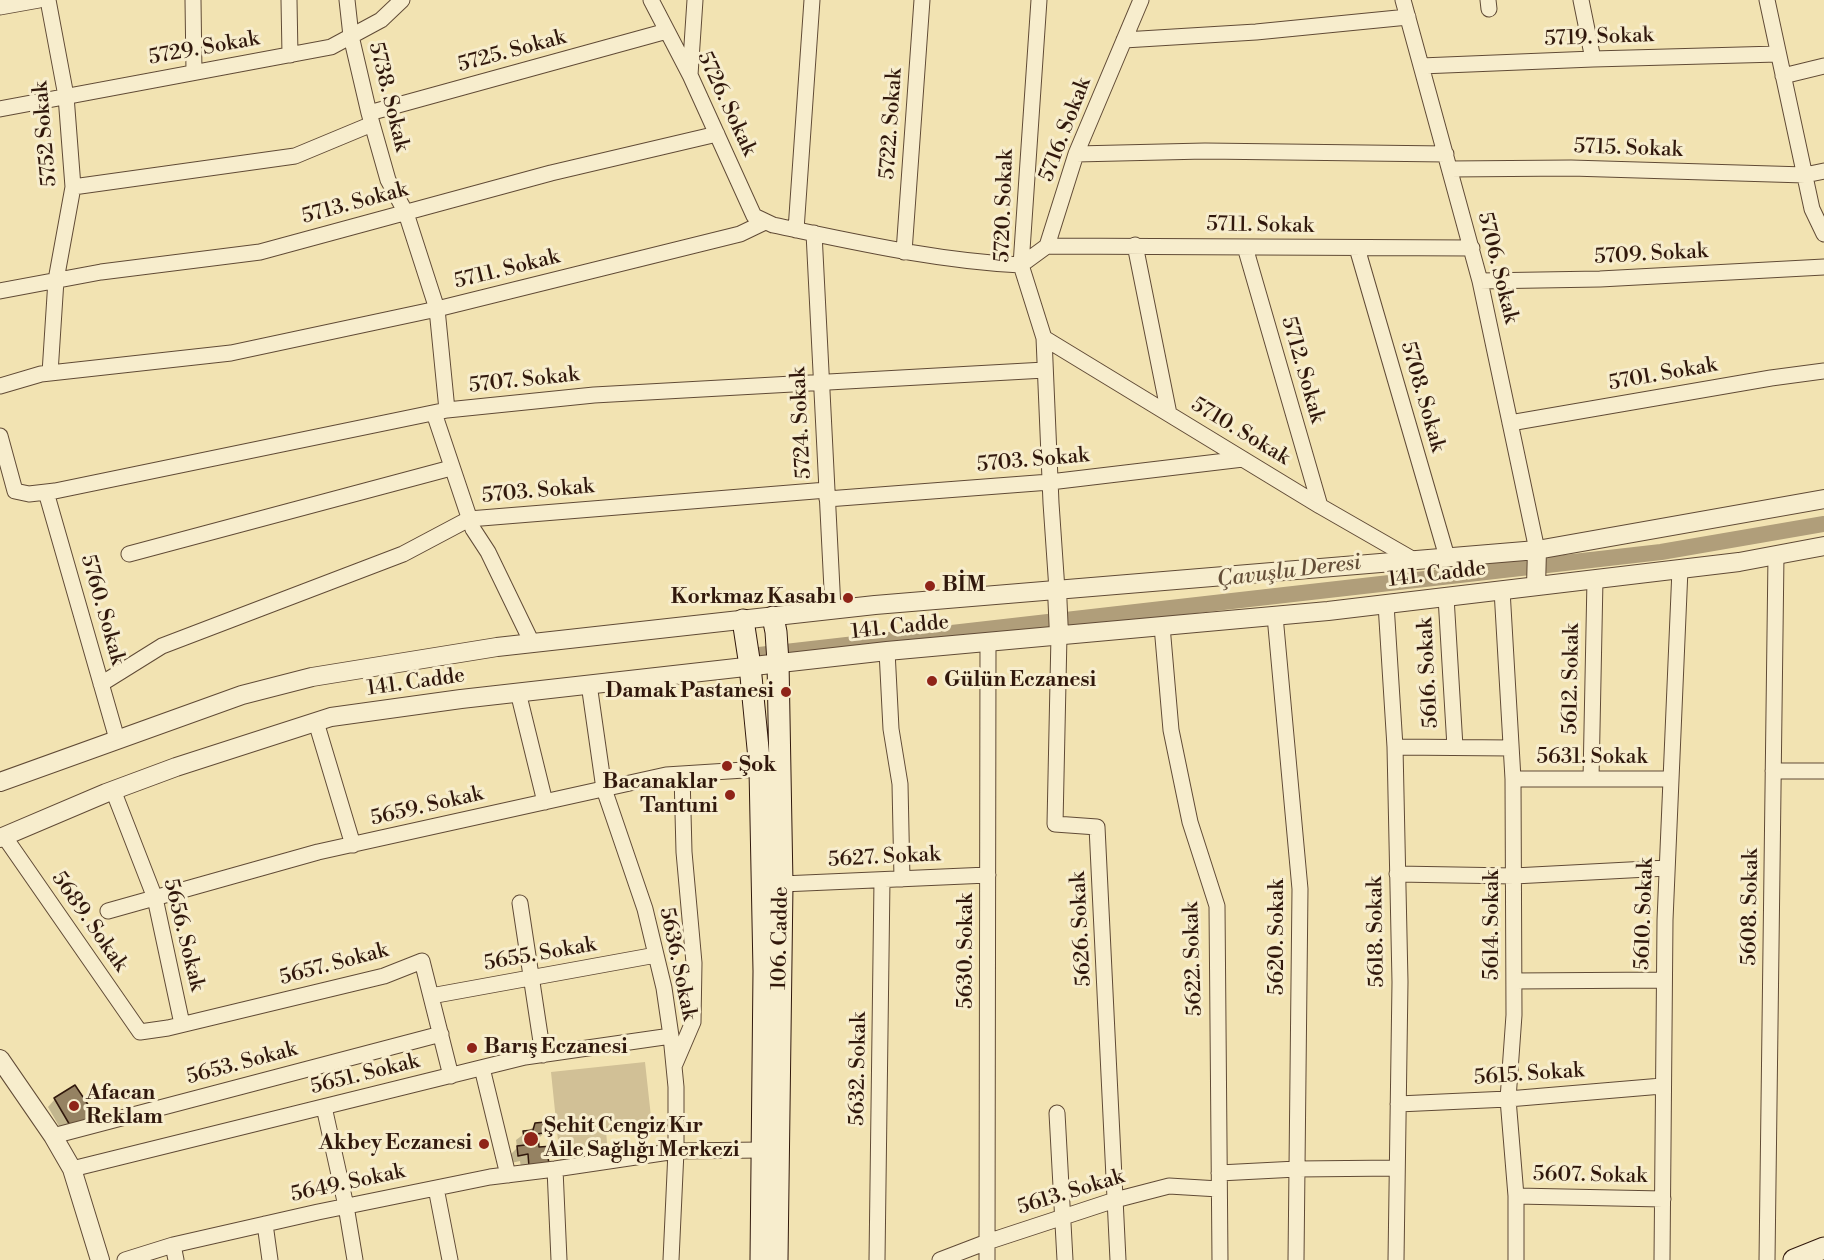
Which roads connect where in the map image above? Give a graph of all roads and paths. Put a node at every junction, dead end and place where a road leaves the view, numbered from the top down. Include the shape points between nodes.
1 (39, 0) edge
2 (48, 0) edge
3 (193, 0) edge
4 (289, 0) edge
5 (347, 0) edge
6 (402, 0) edge
7 (651, 0) edge
8 (695, 0) edge
9 (812, 0) edge
10 (922, 0) edge
11 (1039, 0) edge
12 (1141, 0) edge
13 (1403, 0) edge
14 (1581, 0) edge
15 (1767, 0) edge
16 (0, 7) edge
17 (1408, 17) junction
18 (667, 31) junction
19 (351, 36) junction
20 (1124, 40) junction
21 (1778, 54) junction
22 (290, 55) junction
23 (1593, 59) junction
24 (1422, 66) junction
25 (1824, 66) edge
26 (194, 72) junction
27 (690, 75) junction
28 (1783, 76) junction
29 (66, 96) junction
30 (0, 109) edge
31 (370, 119) junction
32 (717, 134) junction
33 (1076, 154) junction
34 (1446, 154) junction
35 (1450, 169) junction
36 (1824, 171) edge
37 (1805, 175) junction
38 (73, 187) junction
39 (406, 213) junction
40 (765, 222) junction
41 (796, 230) junction
42 (814, 233) junction
43 (1824, 234) edge
44 (1134, 245) junction
45 (1047, 246) junction
46 (1245, 247) junction
47 (1357, 248) junction
48 (1472, 249) junction
49 (904, 252) junction
50 (1020, 265) junction
51 (1824, 267) edge
52 (56, 280) junction
53 (1480, 281) junction
54 (0, 291) edge
55 (437, 309) junction
56 (1044, 338) junction
57 (1046, 370) junction
58 (1824, 371) edge
59 (50, 373) junction
60 (821, 384) junction
61 (0, 386) edge
62 (440, 411) junction
63 (1169, 414) junction
64 (1510, 423) junction
65 (0, 436) edge
66 (1243, 459) junction
67 (451, 468) junction
68 (1050, 482) junction
69 (46, 492) junction
70 (827, 495) junction
71 (1824, 499) edge
72 (1320, 506) junction
73 (469, 519) junction
74 (1824, 546) edge
75 (1538, 551) junction
76 (129, 554) dead end
77 (1776, 555) junction
78 (1447, 557) junction
79 (1414, 560) junction
80 (1680, 569) junction
81 (1595, 579) junction
82 (1536, 585) junction
83 (1057, 590) junction
84 (1502, 590) junction
85 (1446, 597) junction
86 (1386, 604) junction
87 (833, 609) junction
88 (1275, 616) junction
89 (775, 624) junction
90 (1162, 626) junction
91 (743, 627) junction
92 (1058, 635) junction
93 (988, 642) junction
94 (532, 643) junction
95 (887, 651) junction
96 (778, 663) junction
97 (750, 666) junction
98 (101, 684) junction
99 (589, 684) junction
100 (518, 692) junction
101 (316, 722) junction
102 (117, 739) junction
103 (1395, 747) junction
104 (1455, 747) junction
105 (1511, 748) junction
106 (760, 769) junction
107 (1773, 771) junction
108 (1824, 771) edge
109 (682, 774) junction
110 (1591, 779) junction
111 (1671, 779) junction
112 (1513, 780) junction
113 (0, 782) edge
114 (604, 789) junction
115 (113, 790) junction
116 (545, 802) junction
117 (2, 837) edge
118 (353, 845) junction
119 (1667, 868) junction
120 (1397, 874) junction
121 (988, 875) junction
122 (1514, 876) junction
123 (902, 879) junction
124 (882, 880) junction
125 (782, 884) junction
126 (155, 898) junction
127 (520, 903) dead end
128 (108, 911) dead end
129 (656, 955) junction
130 (532, 978) junction
131 (1664, 980) junction
132 (1514, 981) junction
133 (431, 996) junction
134 (182, 1024) junction
135 (140, 1032) joint
136 (441, 1034) junction
137 (671, 1036) junction
138 (543, 1055) junction
139 (0, 1059) edge
140 (674, 1066) junction
141 (482, 1068) junction
142 (452, 1076) junction
143 (1662, 1086) junction
144 (1508, 1099) junction
145 (1398, 1104) junction
146 (324, 1107) junction
147 (1057, 1113) dead end
148 (53, 1136) junction
149 (762, 1150) junction
150 (676, 1151) junction
151 (1397, 1168) junction
152 (72, 1169) junction
153 (555, 1169) junction
154 (1298, 1169) junction
155 (1219, 1173) junction
156 (508, 1174) junction
157 (436, 1188) junction
158 (1219, 1189) junction
159 (1516, 1196) junction
160 (1663, 1199) junction
161 (1115, 1200) junction
162 (346, 1206) junction
163 (1063, 1216) junction
164 (265, 1224) junction
165 (987, 1242) junction
166 (1824, 1248) edge
167 (175, 1252) edge
168 (100, 1260) edge
169 (125, 1260) edge
170 (270, 1260) edge
171 (355, 1260) edge
172 (450, 1260) edge
173 (559, 1260) edge
174 (671, 1260) edge
175 (761, 1260) edge
176 (777, 1260) edge
177 (877, 1260) edge
178 (940, 1260) edge
179 (987, 1260) edge
180 (1065, 1260) edge
181 (1118, 1260) edge
182 (1220, 1260) edge
183 (1296, 1260) edge
184 (1396, 1260) edge
185 (1516, 1260) edge
186 (1662, 1260) edge
187 (1767, 1260) edge
188 (1794, 1260) edge

1 - 16 street
2 - 29 street, 5752 Sokak
3 - 26 street
4 - 22 street
5 - 19 street, 5738. Sokak
6 - 19 street, 5729. Sokak via 381,20
7 - 18 street, 5726. Sokak
8 - 27 street
9 - 41 street
10 - 49 street, 5722. Sokak
11 - 50 street, 5720. Sokak
12 - 20 street, 5716. Sokak
13 - 17 street, 5706. Sokak
14 - 23 street
15 - 21 street
17 - 20 street
17 - 24 street, 5706. Sokak
18 - 27 street, 5726. Sokak
18 - 31 street, 5725. Sokak
19 - 22 street, 5729. Sokak via 331,47
19 - 31 street, 5738. Sokak
20 - 33 street, 5716. Sokak
21 - 23 street, 5719. Sokak
21 - 28 street
22 - 26 street, 5729. Sokak
23 - 24 street, 5719. Sokak
24 - 34 street, 5706. Sokak
25 - 28 street
26 - 29 street, 5729. Sokak
27 - 32 street, 5726. Sokak
28 - 37 street
29 - 30 street, 5729. Sokak
29 - 38 street, 5752 Sokak
31 - 38 street, 5725. Sokak via 295,156
31 - 39 street, 5738. Sokak via 388,180
32 - 39 street, 5713. Sokak via 551,173
32 - 40 street, 5726. Sokak via 754,216
33 - 34 street
33 - 45 street, 5716. Sokak
34 - 35 street, 5706. Sokak
35 - 37 street, 5715. Sokak via 1571,168
35 - 48 street, 5706. Sokak
36 - 37 street, 5715. Sokak
37 - 43 street via 1812,209
38 - 52 street, 5752 Sokak
39 - 52 street, 5713. Sokak via 260,252
39 - 55 street, 5738. Sokak
40 - 41 street
40 - 55 street, 5711. Sokak via 740,234
41 - 42 street
42 - 49 street
42 - 60 street, 5724. Sokak
44 - 45 street, 5711. Sokak
44 - 46 street, 5711. Sokak
44 - 63 street
45 - 50 street
46 - 47 street, 5711. Sokak
46 - 72 street, 5712. Sokak
47 - 48 street, 5711. Sokak
47 - 78 street, 5708. Sokak
48 - 53 street, 5706. Sokak
49 - 50 street
50 - 56 street, 5720. Sokak
51 - 53 street, 5709. Sokak
52 - 54 street, 5713. Sokak
52 - 59 street, 5752 Sokak
53 - 64 street, 5706. Sokak
55 - 59 street, 5711. Sokak via 231,353
55 - 62 street, 5738. Sokak
56 - 57 street, 5720. Sokak
56 - 63 street, 5710. Sokak
57 - 60 street, 5707. Sokak
57 - 68 street, 5720. Sokak
58 - 64 street, 5701. Sokak
59 - 61 street, 5711. Sokak
60 - 62 street, 5707. Sokak via 594,395
60 - 70 street, 5724. Sokak
62 - 67 street, 5738. Sokak
62 - 69 street, 5707. Sokak
63 - 66 street, 5710. Sokak
64 - 75 street, 5706. Sokak
65 - 69 street, 5707. Sokak via 15,491
66 - 68 street, 5703. Sokak
66 - 72 street, 5710. Sokak
67 - 73 street, 5738. Sokak
67 - 76 street
68 - 70 street, 5703. Sokak
68 - 83 street, 5720. Sokak
69 - 98 street, 5760. Sokak
70 - 73 street, 5703. Sokak
70 - 87 street, 5724. Sokak
71 - 75 street, 141. Cadde
72 - 79 street, 5710. Sokak
73 - 94 street, 5738. Sokak
73 - 98 street via 402,554 162,646
74 - 77 street, 141. Cadde
75 - 78 street, 141. Cadde
75 - 82 street
77 - 80 street, 141. Cadde
77 - 107 street, 5608. Sokak
78 - 79 street, 141. Cadde
79 - 83 street, 141. Cadde
80 - 81 street, 141. Cadde
80 - 111 street, 5610. Sokak
81 - 82 street, 141. Cadde
81 - 110 street, 5612. Sokak
82 - 84 street, 141. Cadde
83 - 87 street, 141. Cadde
83 - 92 street
84 - 85 street, 141. Cadde
84 - 105 street, 5614. Sokak
85 - 86 street, 141. Cadde
85 - 104 street, 5616. Sokak
86 - 88 street, 141. Cadde
86 - 103 street, 5618. Sokak
87 - 89 street, 141. Cadde
88 - 90 street, 141. Cadde
88 - 154 street, 5620. Sokak via 1300,889
89 - 91 street, 141. Cadde
89 - 96 main road, 106. Cadde
90 - 92 street, 141. Cadde
90 - 155 street, 5622. Sokak via 1171,730 1190,822 1217,906
91 - 94 street, 141. Cadde
91 - 97 main road, 106. Cadde
92 - 93 street, 141. Cadde
92 - 161 street, 5626. Sokak via 1055,824 1097,827
93 - 95 street, 141. Cadde
93 - 121 street, 5630. Sokak
94 - 102 street, 141. Cadde via 312,677 242,695
95 - 96 street, 141. Cadde
95 - 123 street via 891,729 900,784
96 - 97 street, 141. Cadde
96 - 125 main road, 106. Cadde
97 - 99 street, 141. Cadde
97 - 106 main road, 106. Cadde
98 - 102 street, 5760. Sokak
99 - 100 street, 141. Cadde
99 - 114 street, 5636. Sokak
100 - 101 street, 141. Cadde
100 - 116 street
101 - 115 street, 141. Cadde
101 - 118 street
102 - 113 street, 141. Cadde
103 - 104 street
103 - 120 street, 5618. Sokak
104 - 105 street
105 - 112 street, 5614. Sokak
106 - 109 street, 5659. Sokak
106 - 149 main road, 106. Cadde
107 - 108 street
107 - 187 street, 5608. Sokak
109 - 114 street, 5659. Sokak
109 - 140 street via 694,963 693,1023
110 - 111 street, 5631. Sokak
110 - 112 street, 5631. Sokak
111 - 119 street, 5610. Sokak
112 - 122 street, 5614. Sokak
114 - 116 street, 5659. Sokak
114 - 129 street, 5636. Sokak via 645,909
115 - 117 street, 141. Cadde
115 - 126 street, 5656. Sokak
116 - 118 street, 5659. Sokak
117 - 135 street, 5689. Sokak
118 - 126 street, 5659. Sokak
119 - 122 street
119 - 131 street, 5610. Sokak
120 - 122 street
120 - 145 street, 5618. Sokak
121 - 123 street, 5627. Sokak
121 - 165 street, 5630. Sokak
122 - 132 street, 5614. Sokak
123 - 124 street, 5627. Sokak
124 - 125 street, 5627. Sokak
124 - 177 street, 5632. Sokak
125 - 176 main road, 106. Cadde
126 - 128 street, 5659. Sokak
126 - 134 street, 5656. Sokak
127 - 130 street
129 - 130 street, 5655. Sokak
129 - 137 street, 5636. Sokak
130 - 133 street, 5655. Sokak
130 - 138 street
131 - 132 street
131 - 143 street, 5610. Sokak
132 - 144 street, 5614. Sokak
133 - 134 street, 5657. Sokak via 422,961 384,976
133 - 136 street, 5657. Sokak
134 - 135 street, 5657. Sokak
136 - 142 street, 5657. Sokak
136 - 148 street, 5653. Sokak
137 - 138 street, 5651. Sokak
137 - 140 street, 5636. Sokak
138 - 141 street, 5651. Sokak
139 - 148 street
140 - 150 street, 5636. Sokak
141 - 142 street, 5651. Sokak
141 - 156 street
142 - 146 street, 5651. Sokak
143 - 144 street, 5615. Sokak
143 - 160 street, 5610. Sokak
144 - 145 street, 5615. Sokak
144 - 159 street, 5614. Sokak
145 - 151 street, 5618. Sokak
146 - 152 street, 5651. Sokak
146 - 162 street
147 - 163 street
148 - 152 street
149 - 150 street, 5649. Sokak
149 - 175 main road, 106. Cadde
150 - 153 street, 5649. Sokak
150 - 174 street, 5636. Sokak
151 - 154 street
151 - 184 street, 5618. Sokak
152 - 168 street
153 - 156 street, 5649. Sokak
153 - 173 street
154 - 155 street
154 - 183 street, 5620. Sokak
155 - 158 street, 5622. Sokak
156 - 157 street, 5649. Sokak
157 - 162 street, 5649. Sokak
157 - 172 street
158 - 161 street, 5613. Sokak via 1169,1186
158 - 182 street, 5622. Sokak
159 - 160 street, 5607. Sokak
159 - 185 street, 5614. Sokak
160 - 186 street, 5610. Sokak
161 - 163 street, 5613. Sokak
161 - 181 street, 5626. Sokak
162 - 164 street, 5649. Sokak
162 - 171 street
163 - 165 street, 5613. Sokak
163 - 180 street
164 - 167 street, 5649. Sokak
164 - 170 street
165 - 178 street, 5613. Sokak
165 - 179 street, 5630. Sokak
166 - 188 main road
167 - 169 street, 5649. Sokak

